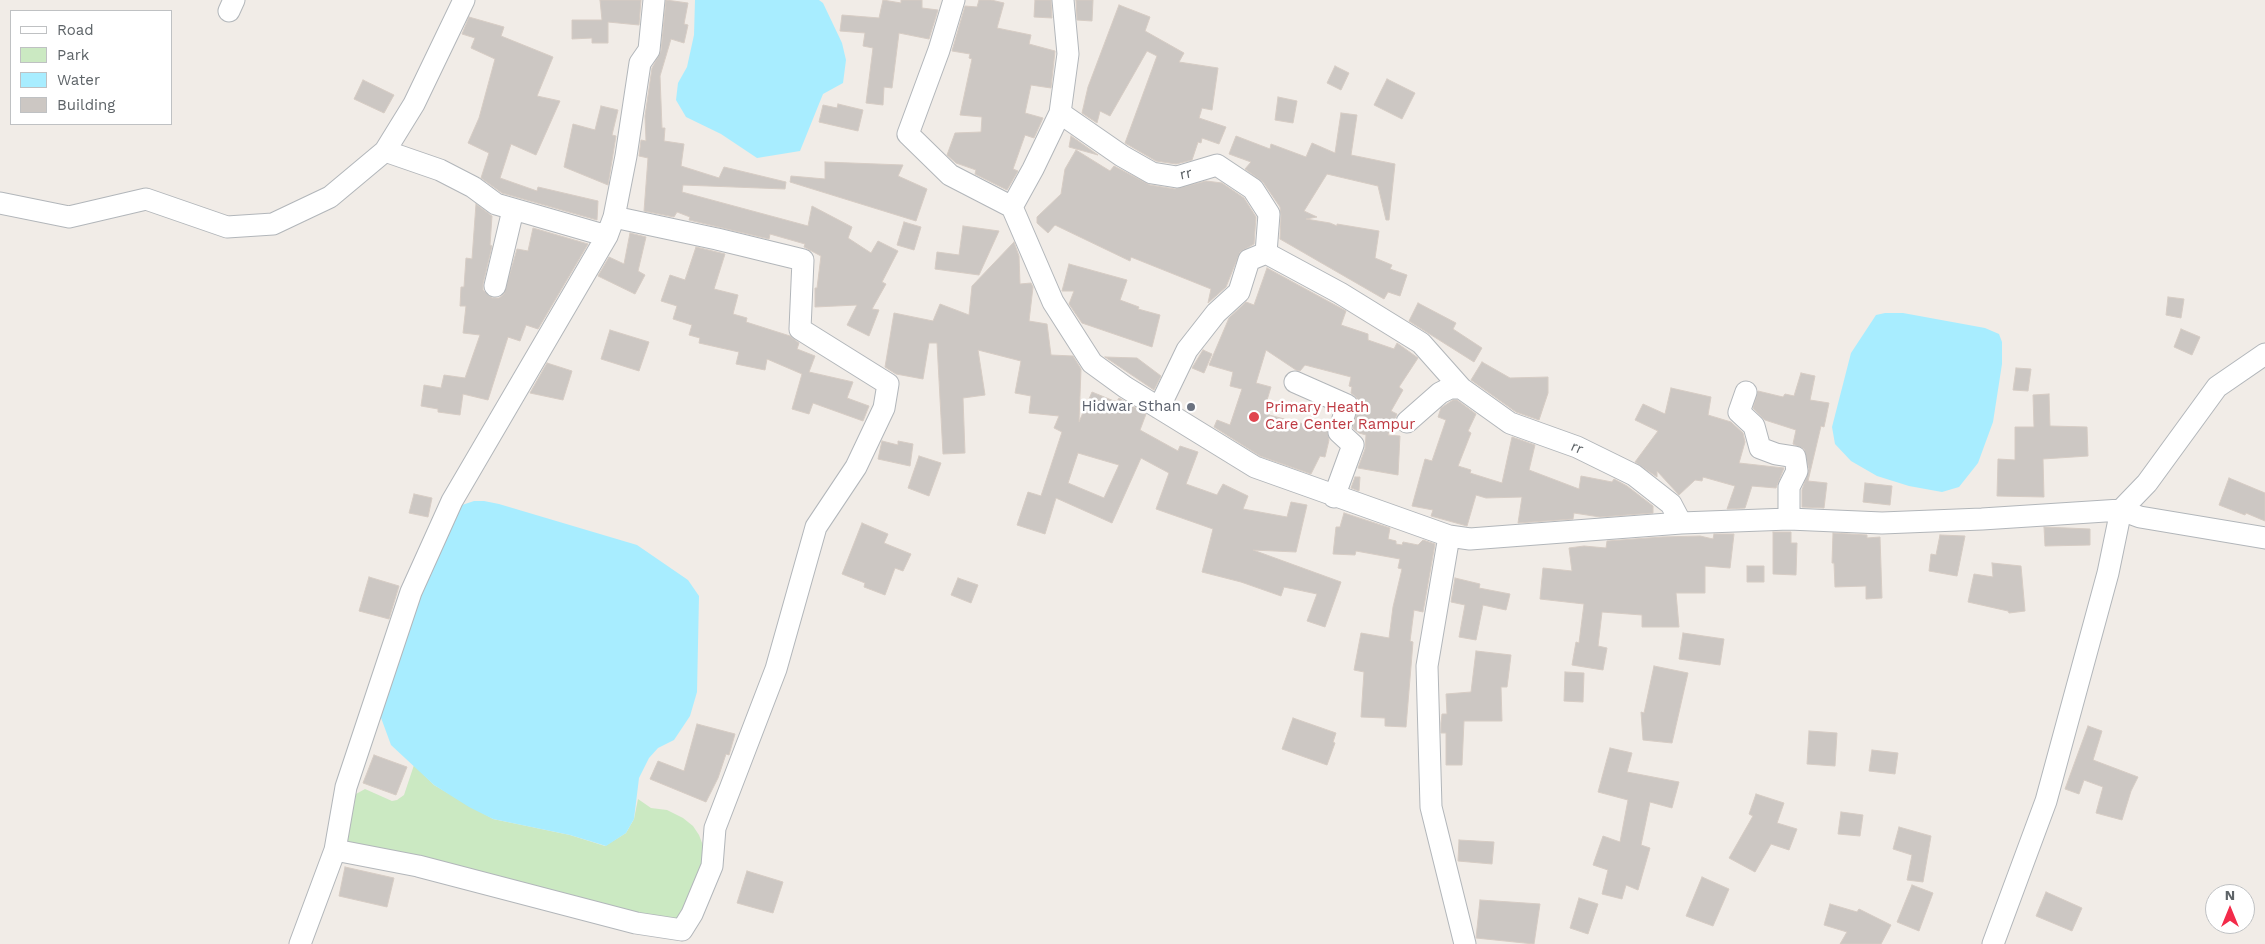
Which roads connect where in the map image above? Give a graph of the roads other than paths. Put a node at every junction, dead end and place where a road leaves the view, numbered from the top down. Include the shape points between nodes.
1 (464, 0) edge
2 (654, 0) edge
3 (954, 0) edge
4 (1063, 0) edge
5 (1060, 113) junction
6 (385, 151) junction
7 (0, 203) edge
8 (1012, 206) junction
9 (513, 210) junction
10 (614, 217) junction
11 (607, 236) junction
12 (1266, 253) junction
13 (495, 286) dead end
14 (2265, 354) edge
15 (1295, 382) dead end
16 (1461, 388) junction
17 (1746, 392) dead end
18 (1159, 408) junction
19 (1408, 422) dead end
20 (1334, 497) junction
21 (2121, 510) junction
22 (1789, 519) junction
23 (1681, 523) junction
24 (1450, 536) junction
25 (2265, 538) edge
26 (335, 850) junction
27 (300, 944) edge
28 (1465, 944) edge
29 (1993, 944) edge

1 - 6 street via 414,104
2 - 10 street via 649,50 640,63
3 - 8 street via 908,134 950,175
4 - 5 street via 1068,54
5 - 8 street
5 - 12 street, rr via 1152,173 1177,177 1217,165 1253,189 1269,214
6 - 7 street via 330,197 273,224 227,227 146,199 69,217
6 - 9 street via 440,170 473,187 496,204
8 - 18 street via 1053,302 1092,364
9 - 11 street
9 - 13 street
10 - 11 street
10 - 26 street via 803,260 800,329 888,384 884,408 856,467 816,527 776,669 715,828 712,866 692,914 682,930 636,923 418,866
11 - 26 street via 452,501 411,592 346,787
12 - 16 street, rr via 1340,293 1421,343
12 - 18 street via 1249,260 1239,292 1216,313 1187,350
14 - 21 street via 2217,387 2147,484
15 - 20 street via 1347,406 1339,432 1353,445
16 - 19 street via 1450,388 1440,393
16 - 23 street, rr via 1510,423 1577,447 1634,474 1671,504
17 - 22 street via 1739,412 1754,426 1760,448 1795,457 1796,471 1789,487
18 - 20 street via 1255,467
20 - 24 street
21 - 22 street via 1882,523
21 - 25 street via 2140,517
21 - 29 street via 2108,573 2046,801
22 - 23 street
23 - 24 street via 1470,540
24 - 28 street via 1427,666 1432,808
26 - 27 street

